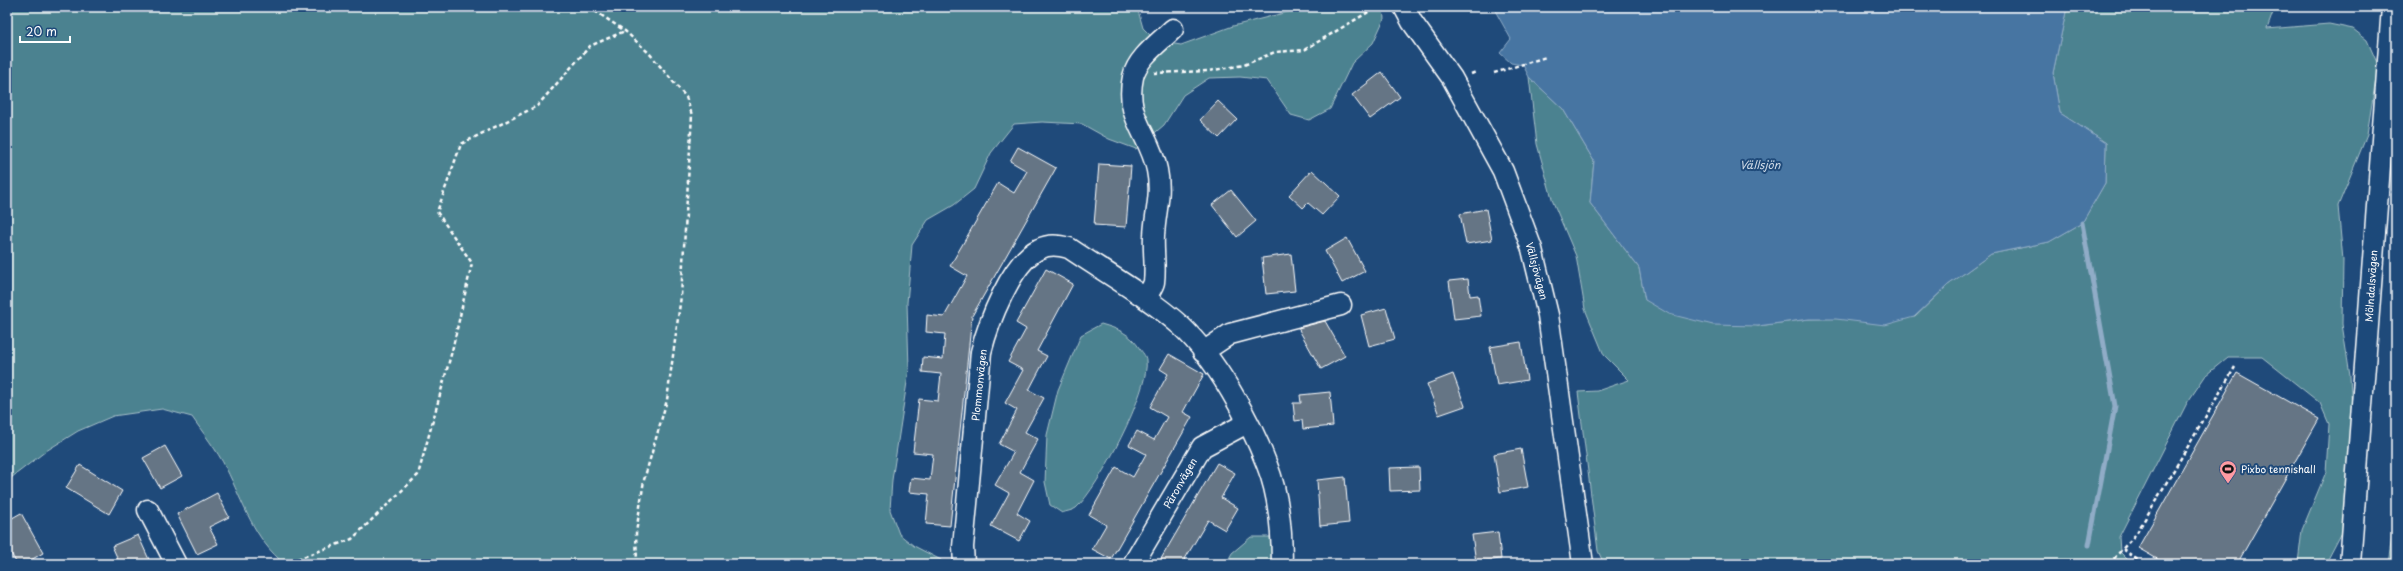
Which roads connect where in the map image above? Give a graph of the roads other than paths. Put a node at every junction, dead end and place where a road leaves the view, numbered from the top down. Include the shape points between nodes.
1 (1404, 7) edge
2 (2392, 7) edge
3 (1173, 28) dead end
4 (1146, 298) junction
5 (1341, 306) dead end
6 (1203, 352) junction
7 (1247, 423) junction
8 (148, 510) dead end
9 (176, 564) edge
10 (964, 564) edge
11 (1133, 564) edge
12 (1282, 564) edge
13 (1583, 564) edge
14 (2350, 564) edge

1 - 13 street, Vällsjövägen via 1452,78 1503,171 1532,249 1548,315
2 - 14 street, Mölndalsvägen
3 - 4 street via 1141,60 1133,76 1132,112 1157,169 1160,199 1154,235 1154,283
4 - 6 street, Plommonvägen via 1181,327
4 - 10 street, Plommonvägen via 1069,248 1055,245 1039,249 1028,257 1013,277 988,323 981,352 962,546
5 - 6 street via 1230,334
6 - 7 street, Plommonvägen via 1226,382
7 - 11 street, Päronvägen via 1202,447
7 - 12 street, Plommonvägen via 1268,465 1276,494
8 - 9 street

